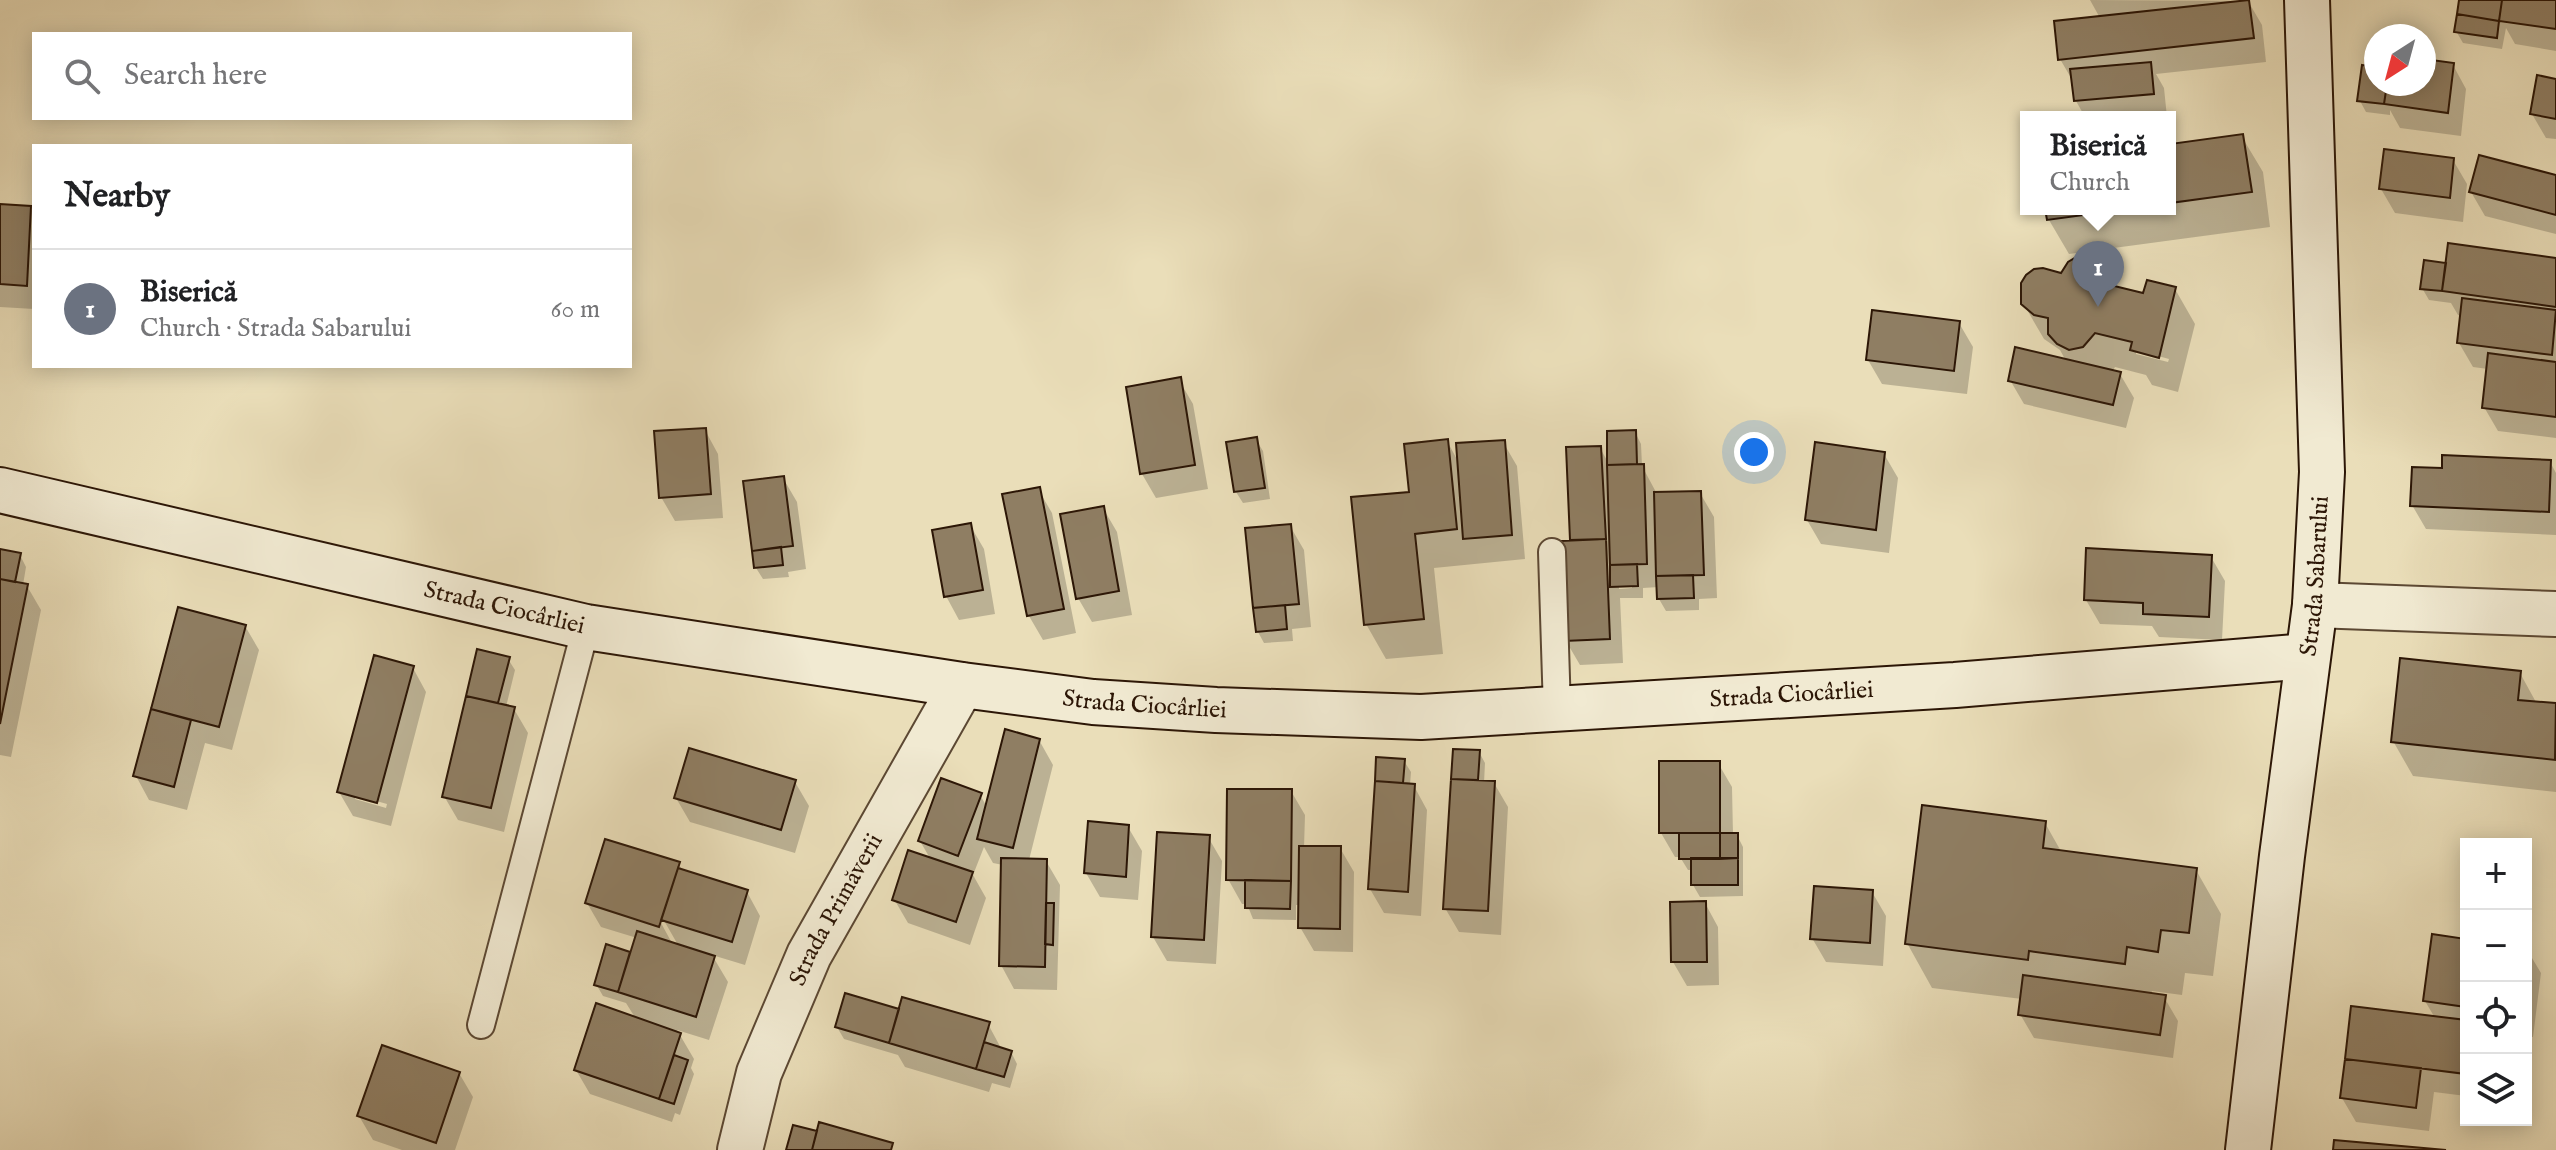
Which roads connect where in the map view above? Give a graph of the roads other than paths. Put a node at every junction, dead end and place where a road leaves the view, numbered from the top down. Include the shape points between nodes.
1 (2307, 0) edge
2 (0, 490) edge
3 (1552, 552) dead end
4 (2315, 605) junction
5 (2556, 614) edge
6 (586, 627) junction
7 (2307, 656) junction
8 (962, 685) junction
9 (1557, 710) junction
10 (481, 1025) dead end
11 (740, 1150) edge
12 (2248, 1150) edge

1 - 4 street, Strada Sabarului via 2322,472
2 - 6 street, Strada Ciocârliei
3 - 9 lane
4 - 5 street
4 - 7 street, Strada Sabarului
6 - 8 street, Strada Ciocârliei
6 - 10 lane
7 - 9 street, Strada Ciocârliei via 2059,678
7 - 12 street, Strada Sabarului
8 - 9 street, Strada Ciocârliei via 1093,702 1216,710 1421,717
8 - 11 street, Strada Primăverii via 809,955 759,1073

